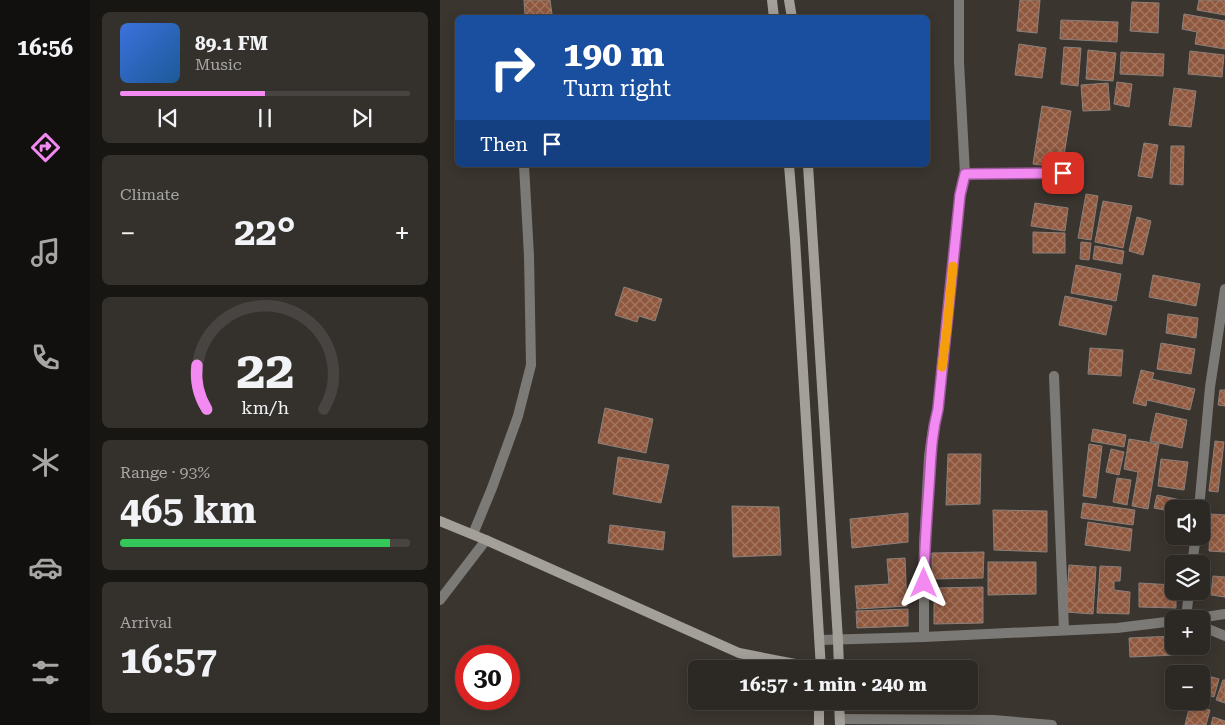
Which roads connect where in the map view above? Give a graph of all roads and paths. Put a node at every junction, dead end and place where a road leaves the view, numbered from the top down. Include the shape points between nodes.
1 (772, 0) edge
2 (789, 0) edge
3 (959, 0) edge
4 (774, 15) edge
5 (792, 15) edge
6 (524, 167) edge
7 (789, 167) edge
8 (808, 167) edge
9 (1063, 173) dead end
10 (965, 174) junction
11 (1225, 289) edge
12 (1054, 376) dead end
13 (1200, 500) edge
14 (440, 521) edge
15 (473, 534) junction
16 (486, 540) junction
17 (440, 600) edge
18 (1225, 614) edge
19 (1210, 616) edge
20 (1165, 622) edge
21 (1064, 630) junction
22 (1210, 630) edge
23 (1225, 636) edge
24 (924, 638) junction
25 (820, 640) junction
26 (838, 640) junction
27 (774, 660) edge
28 (820, 660) edge
29 (839, 660) edge
30 (820, 710) edge
31 (840, 722) edge
32 (819, 725) edge
33 (1052, 725) edge

1 - 4 main road
2 - 5 main road
3 - 10 street
6 - 15 street via 531,365 518,416
7 - 25 main road
8 - 26 main road
9 - 10 street
10 - 24 street via 938,409 929,456 924,546
11 - 13 street via 1210,387
12 - 21 street
14 - 15 main road
15 - 16 main road
16 - 17 street
16 - 27 main road via 739,653
18 - 19 street
20 - 21 street
21 - 24 street
22 - 23 street
24 - 26 street
25 - 26 street
25 - 28 main road
26 - 29 main road
30 - 32 main road
31 - 33 street via 993,720

